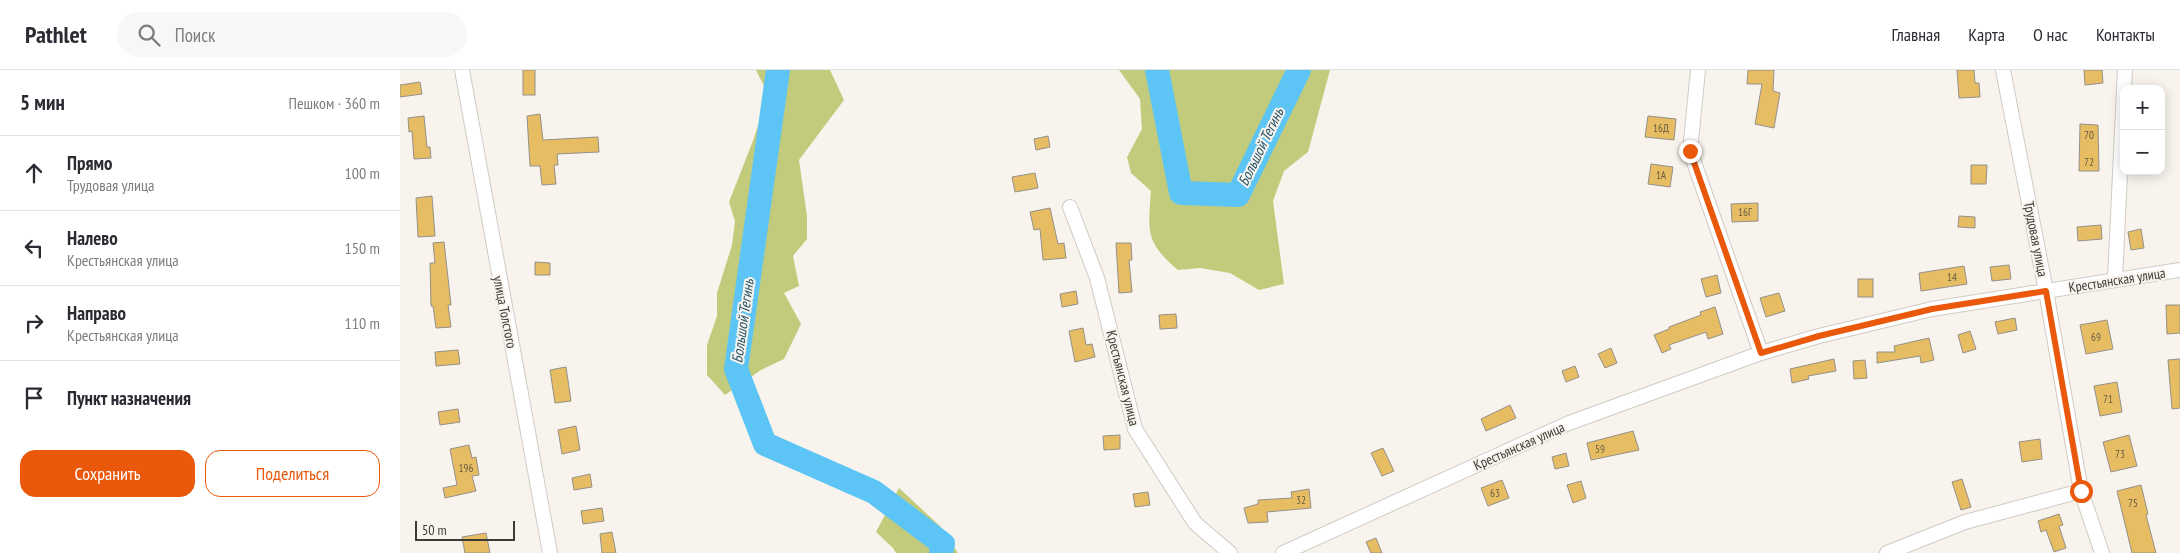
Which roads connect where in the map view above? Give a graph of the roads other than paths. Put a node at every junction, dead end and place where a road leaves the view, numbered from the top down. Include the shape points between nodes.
1 (462, 70) edge
2 (1698, 70) edge
3 (2003, 70) edge
4 (2125, 70) edge
5 (2124, 85) edge
6 (2122, 130) edge
7 (1070, 207) dead end
8 (2180, 270) edge
9 (2115, 279) junction
10 (2046, 291) junction
11 (1761, 353) junction
12 (2081, 491) junction
13 (550, 553) edge
14 (1230, 553) edge
15 (1283, 553) edge
16 (1887, 553) edge
17 (2102, 553) edge

1 - 13 street, улица Толстого
2 - 11 street via 1690,151
3 - 10 street, Трудовая улица
4 - 5 street
6 - 9 street
7 - 14 street, Крестьянская улица via 1098,278 1135,429 1195,523
8 - 9 street, Крестьянская улица
9 - 10 street, Крестьянская улица
10 - 11 street, Крестьянская улица via 1932,309
10 - 12 street, Трудовая улица
11 - 15 street, Крестьянская улица via 1568,423
12 - 16 street via 1965,522
12 - 17 street, Трудовая улица

